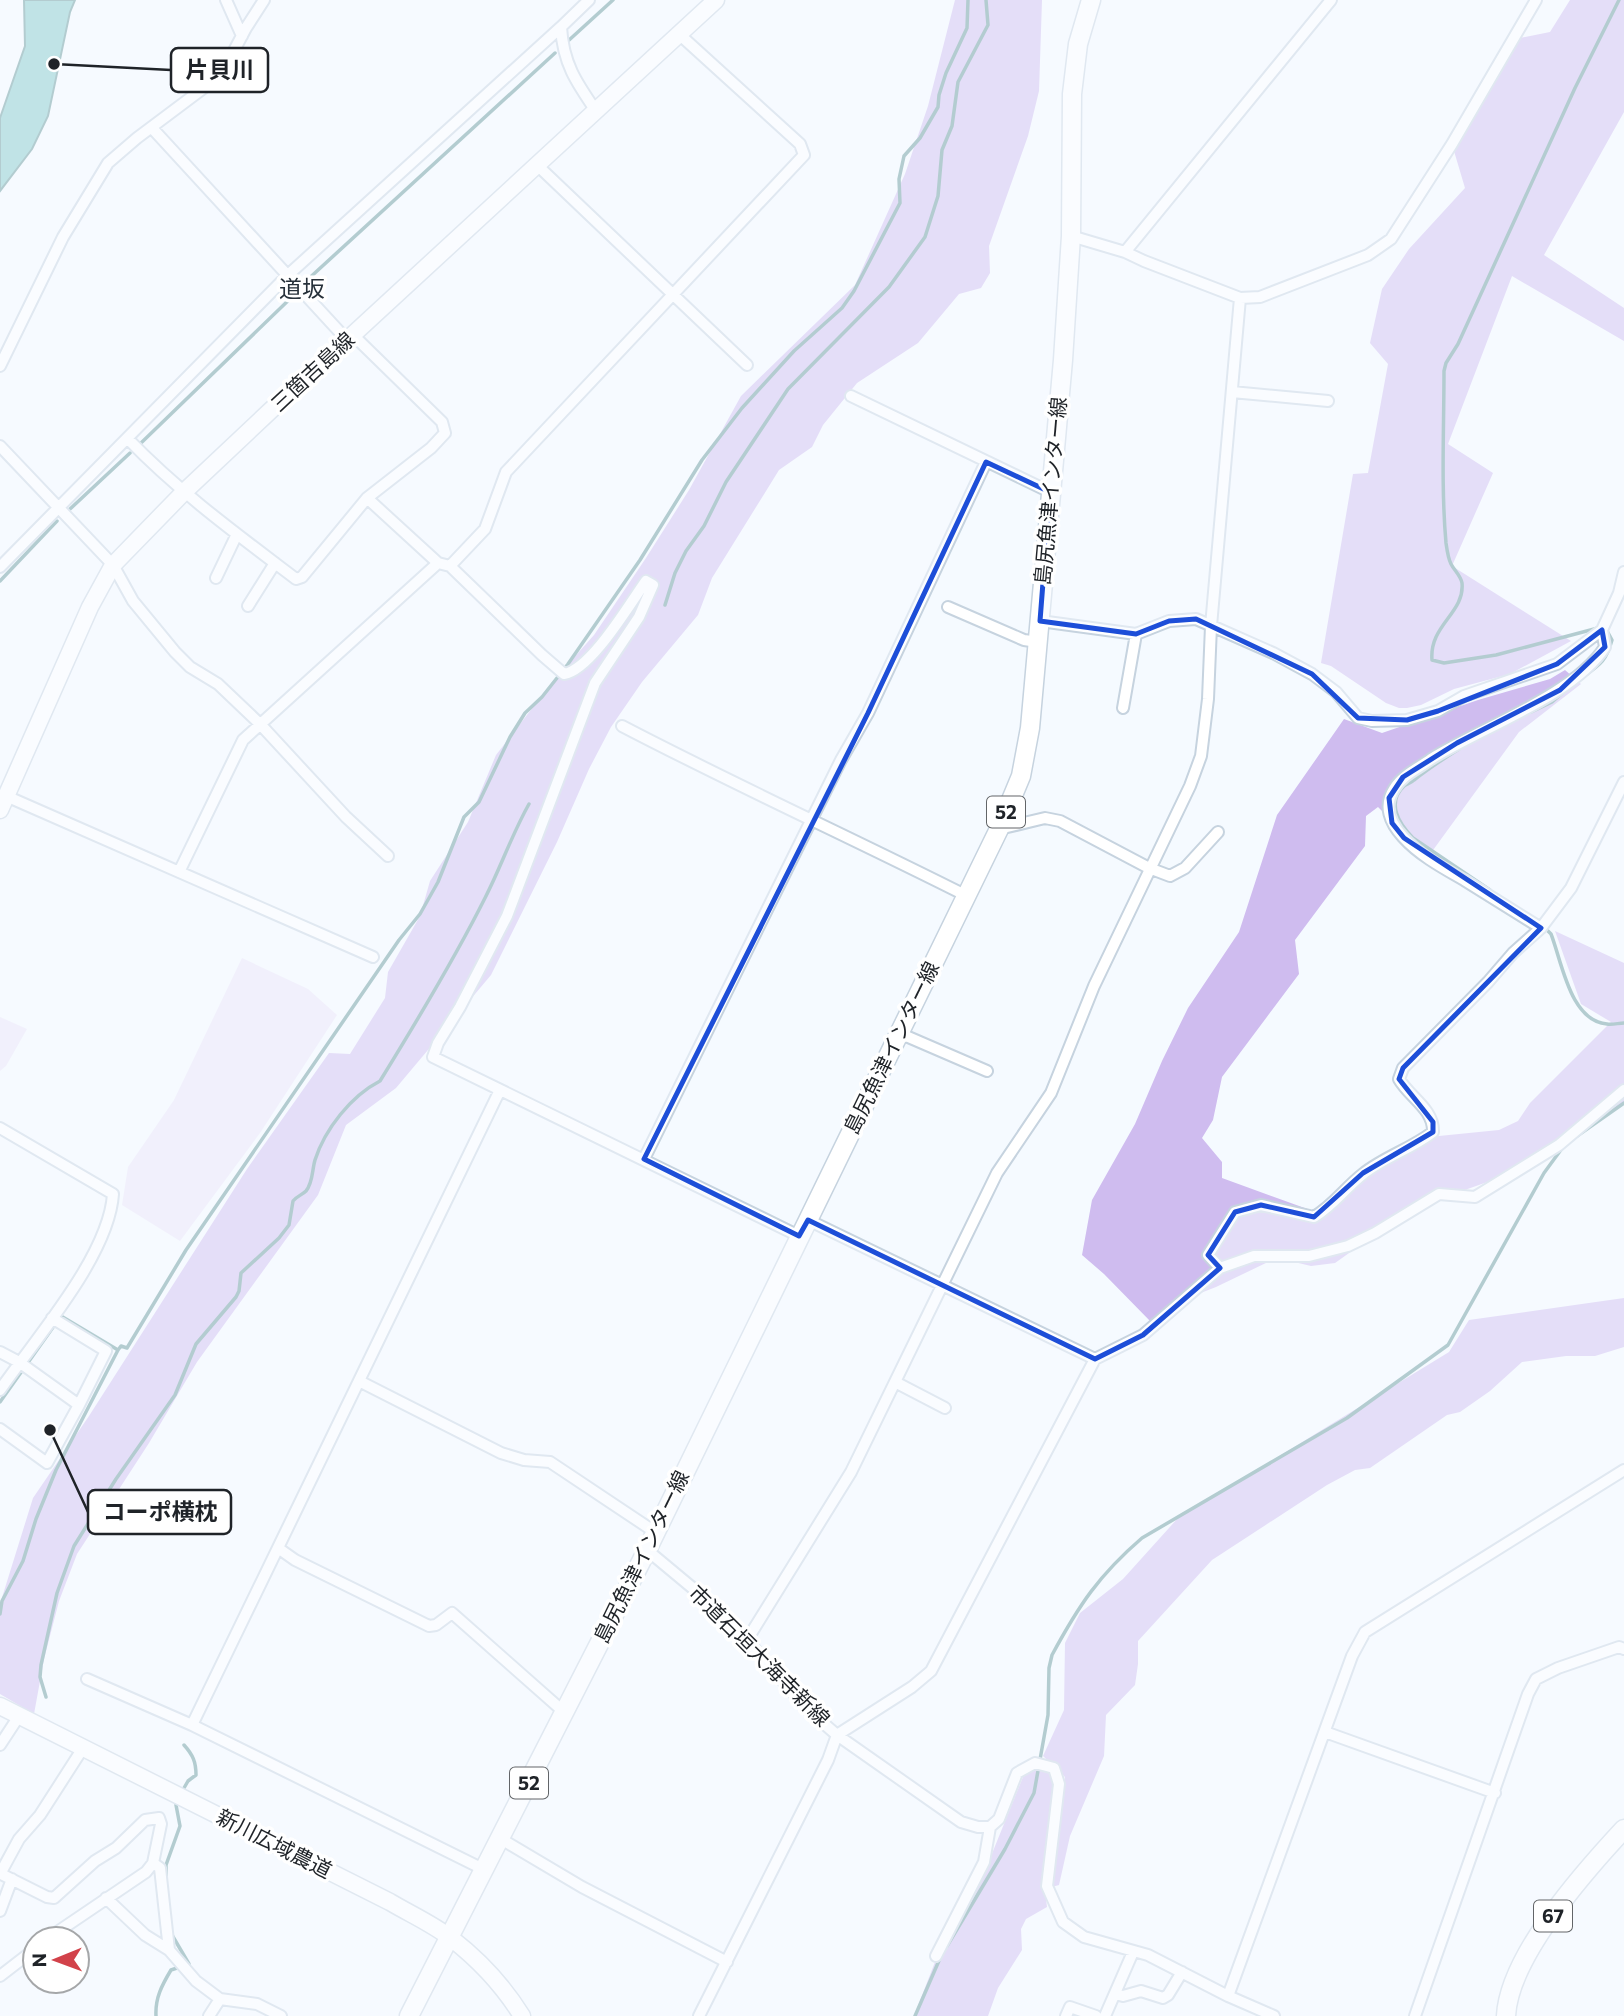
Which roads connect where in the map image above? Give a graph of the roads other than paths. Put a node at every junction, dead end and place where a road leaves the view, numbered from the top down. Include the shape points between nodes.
1 (226, 0) edge
2 (264, 0) edge
3 (589, 0) edge
4 (716, 0) edge
5 (1091, 0) edge
6 (1331, 0) edge
7 (1536, 0) edge
8 (561, 27) junction
9 (679, 34) junction
10 (242, 36) junction
11 (596, 111) junction
12 (152, 128) junction
13 (537, 165) junction
14 (1071, 236) junction
15 (1125, 252) junction
16 (292, 279) junction
17 (673, 293) junction
18 (1240, 298) junction
19 (350, 338) junction
20 (747, 365) dead end
21 (0, 366) edge
22 (1232, 392) junction
23 (851, 396) dead end
24 (1328, 401) dead end
25 (128, 439) junction
26 (0, 446) edge
27 (986, 462) junction
28 (184, 492) junction
29 (1050, 492) junction
30 (367, 498) junction
31 (58, 508) junction
32 (237, 534) junction
33 (275, 563) junction
34 (438, 563) junction
35 (113, 565) junction
36 (450, 566) junction
37 (0, 567) edge
38 (1624, 572) edge
39 (216, 578) dead end
40 (1621, 595) edge
41 (248, 606) dead end
42 (948, 607) dead end
43 (1040, 621) junction
44 (1210, 626) junction
45 (1602, 630) junction
46 (1136, 634) junction
47 (1038, 642) junction
48 (1123, 708) dead end
49 (260, 724) junction
50 (622, 726) dead end
51 (1624, 782) edge
52 (3, 803) edge
53 (813, 819) junction
54 (999, 829) junction
55 (1218, 832) dead end
56 (387, 856) dead end
57 (1149, 868) junction
58 (179, 872) junction
59 (967, 895) junction
60 (1541, 928) junction
61 (373, 957) dead end
62 (899, 1033) junction
63 (987, 1071) dead end
64 (500, 1090) junction
65 (1624, 1090) edge
66 (0, 1128) edge
67 (644, 1159) junction
68 (803, 1228) junction
69 (1220, 1268) junction
70 (942, 1285) junction
71 (56, 1321) junction
72 (0, 1352) edge
73 (1095, 1359) junction
74 (22, 1365) junction
75 (359, 1381) junction
76 (895, 1382) junction
77 (0, 1390) edge
78 (79, 1405) junction
79 (945, 1408) dead end
80 (0, 1429) edge
81 (1624, 1470) edge
82 (655, 1532) junction
83 (278, 1548) junction
84 (647, 1550) junction
85 (747, 1640) junction
86 (1622, 1645) edge
87 (87, 1679) dead end
88 (0, 1706) edge
89 (564, 1712) junction
90 (19, 1716) junction
91 (192, 1725) junction
92 (1325, 1732) junction
93 (837, 1735) junction
94 (0, 1745) edge
95 (83, 1748) junction
96 (1495, 1793) junction
97 (990, 1826) junction
98 (1624, 1829) edge
99 (501, 1839) junction
100 (153, 1863) junction
101 (485, 1870) junction
102 (4, 1876) edge
103 (106, 1898) junction
104 (0, 1911) edge
105 (67, 1925) edge
106 (450, 1937) junction
107 (169, 1950) junction
108 (1133, 1952) junction
109 (936, 1956) dead end
110 (21, 1960) edge
111 (727, 1962) junction
112 (1182, 1972) junction
113 (0, 1976) edge
114 (1115, 1994) junction
115 (1228, 1996) junction
116 (220, 1999) junction
117 (209, 2016) edge
118 (281, 2016) edge
119 (409, 2016) edge
120 (522, 2016) edge
121 (699, 2016) edge
122 (1066, 2016) edge
123 (1096, 2016) edge
124 (1105, 2016) edge
125 (1274, 2016) edge
126 (1415, 2016) edge
127 (1506, 2016) edge

1 - 10 street
2 - 10 street
3 - 8 street
4 - 9 main road, 三箇吉島線
5 - 14 main road, 島尻魚津インター線 / 52 via 1078,44 1072,94
6 - 15 street
7 - 18 street via 1391,239 1350,264 1260,297
8 - 11 street via 566,61
8 - 16 street
9 - 11 main road, 三箇吉島線
9 - 17 street via 800,144 804,155
10 - 12 street via 209,84
11 - 13 main road, 三箇吉島線
12 - 16 street
12 - 21 street via 108,163 63,237
13 - 17 street
13 - 19 main road, 三箇吉島線
14 - 15 street
14 - 29 main road, 島尻魚津インター線 / 52
15 - 18 street
16 - 19 street
16 - 25 street via 214,348
17 - 20 street
17 - 36 street via 506,472 485,529
18 - 22 street
19 - 28 main road, 三箇吉島線
19 - 30 street via 442,422 445,433
22 - 24 street
22 - 44 street
23 - 27 street
25 - 28 street
25 - 31 street
26 - 31 street
27 - 29 street
27 - 53 street
28 - 32 street
28 - 35 main road, 三箇吉島線
29 - 43 main road, 島尻魚津インター線 / 52
30 - 33 street via 302,577 296,579
30 - 34 street
31 - 35 street
31 - 37 street
32 - 33 street
32 - 39 street
33 - 41 street
34 - 36 street
34 - 49 street
35 - 49 street via 133,601 175,652
35 - 52 main road, 三箇吉島線
36 - 64 street via 564,674 573,673 603,642 646,581 653,585 639,617 595,683 507,916 433,1057
38 - 40 street
40 - 45 street
42 - 47 street
43 - 46 street
43 - 47 main road, 島尻魚津インター線 / 52
44 - 45 street via 1312,674 1336,692 1358,718 1372,721 1407,720 1438,711 1464,696 1557,664
44 - 46 street via 1196,619 1169,621
44 - 57 street via 1201,756
45 - 60 street via 1605,647 1597,660 1560,690 1457,743 1403,777 1389,798 1392,823 1404,838
46 - 48 street
47 - 54 main road, 島尻魚津インター線 / 52 via 1026,757
49 - 56 street
49 - 58 street via 243,740
50 - 53 street
51 - 60 street via 1571,888
52 - 58 street
53 - 59 street
53 - 67 street
54 - 57 street via 1045,818 1060,821
54 - 59 main road, 島尻魚津インター線 / 52
55 - 57 street via 1177,873 1170,876
57 - 70 street via 1051,1093 997,1173
58 - 61 street
59 - 62 main road, 島尻魚津インター線 / 52
60 - 69 street via 1403,1068 1399,1079 1433,1122 1433,1132 1363,1173 1330,1208 1314,1217 1261,1205 1235,1212 1208,1255
62 - 63 street
62 - 68 main road, 島尻魚津インター線 / 52
64 - 67 street
64 - 75 street
65 - 69 street via 1559,1145 1475,1197 1439,1194 1348,1246 1309,1256 1254,1255
66 - 71 street via 113,1194 113,1207 92,1257
67 - 68 street
68 - 70 street
68 - 82 main road, 島尻魚津インター線 / 52
69 - 73 street via 1143,1335
70 - 73 street
70 - 76 street
71 - 74 street
71 - 78 street via 106,1351
72 - 74 street
73 - 93 street via 931,1671
74 - 77 street
74 - 78 street
75 - 82 street via 501,1454 550,1462
75 - 83 street
76 - 79 street
76 - 85 street via 851,1472
78 - 80 street via 47,1463
81 - 92 street via 1365,1632
82 - 84 main road, 島尻魚津インター線 / 52
83 - 89 street via 429,1626 452,1613
83 - 91 street
84 - 85 street, 市道石垣大海寺新線
84 - 89 main road, 島尻魚津インター線 / 52
85 - 93 street, 市道石垣大海寺新線 via 808,1710
86 - 96 street via 1536,1679
87 - 91 street
88 - 90 main road, 新川広域農道
89 - 99 main road, 島尻魚津インター線 / 52
90 - 94 street
90 - 95 main road, 新川広域農道
91 - 101 street
92 - 96 street
92 - 115 street
93 - 97 street, 市道石垣大海寺新線 via 961,1822
93 - 111 street
95 - 102 street via 19,1839
95 - 106 main road, 新川広域農道 via 390,1902
96 - 126 street
97 - 108 street via 999,1819 1017,1773 1035,1763 1054,1768 1059,1784 1047,1886 1054,1905 1063,1922 1084,1937
97 - 109 street via 984,1862
98 - 127 main road, 67 via 1575,1885 1528,1953 1514,1980
99 - 101 main road, 島尻魚津インター線 / 52
99 - 111 street
100 - 102 street via 162,1824 159,1818 145,1820 54,1898
100 - 103 street
100 - 107 street via 160,1868
101 - 106 main road, 島尻魚津インター線 / 52
102 - 104 street
103 - 105 street
103 - 107 street via 145,1935
106 - 119 main road, 島尻魚津インター線 / 52
106 - 120 main road, 新川広域農道 via 507,1992
107 - 116 street via 196,1981
108 - 112 street
108 - 114 street
110 - 113 street
111 - 121 street
112 - 114 street via 1163,1998 1140,1991
112 - 115 street
114 - 124 street
115 - 125 street
116 - 117 street
116 - 118 street via 257,2004
122 - 123 street via 1070,2007

